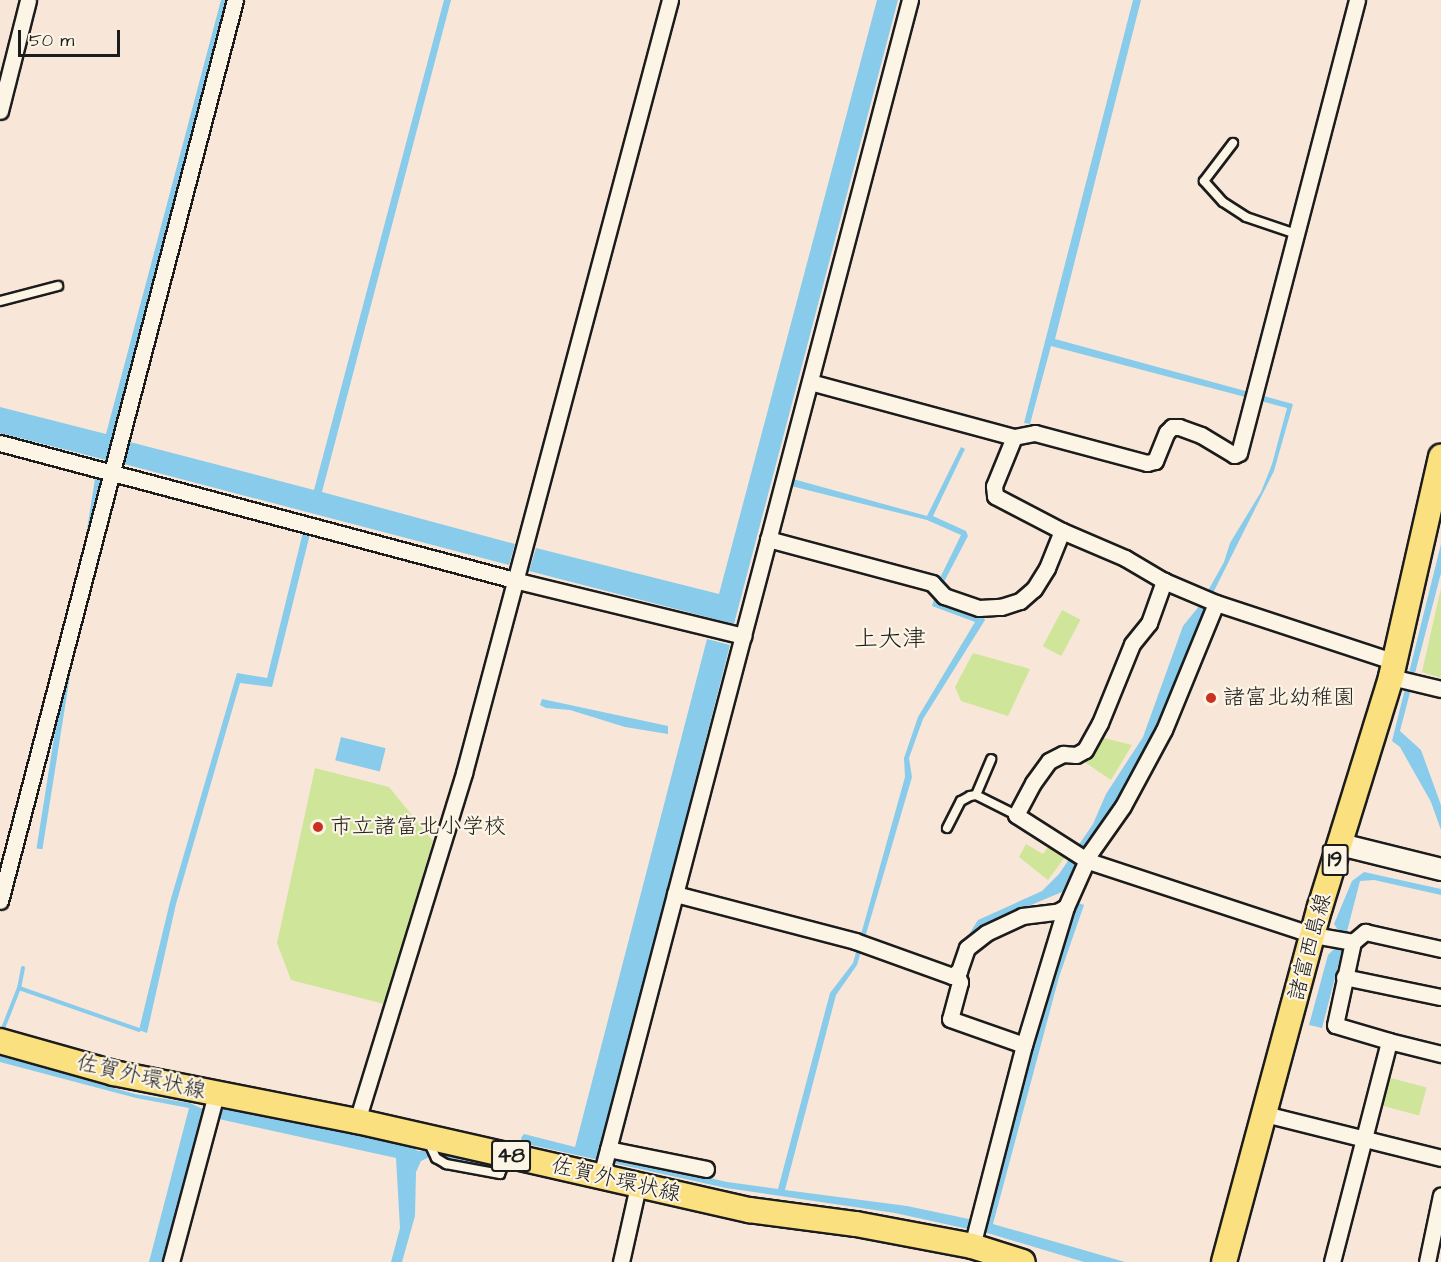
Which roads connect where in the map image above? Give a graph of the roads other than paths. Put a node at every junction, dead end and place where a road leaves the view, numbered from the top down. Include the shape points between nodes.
1 (28, 0) edge
2 (236, 0) edge
3 (670, 0) edge
4 (910, 0) edge
5 (1358, 0) edge
6 (0, 111) edge
7 (1233, 142) dead end
8 (1296, 234) junction
9 (58, 286) dead end
10 (0, 300) edge
11 (810, 382) junction
12 (1014, 437) junction
13 (0, 444) edge
14 (1441, 457) edge
15 (111, 473) junction
16 (1062, 531) junction
17 (768, 539) junction
18 (518, 581) junction
19 (1164, 581) junction
20 (1209, 600) junction
21 (743, 636) junction
22 (1403, 675) junction
23 (1441, 689) edge
24 (991, 759) dead end
25 (976, 795) junction
26 (1016, 815) junction
27 (947, 828) dead end
28 (1340, 844) junction
29 (1080, 858) junction
30 (1441, 869) edge
31 (675, 894) junction
32 (0, 901) edge
33 (1066, 907) junction
34 (1323, 937) junction
35 (1353, 942) junction
36 (1441, 949) edge
37 (956, 973) junction
38 (1344, 978) junction
39 (1441, 997) edge
40 (0, 1041) edge
41 (1389, 1041) junction
42 (1024, 1045) junction
43 (1441, 1054) edge
44 (212, 1106) junction
45 (1265, 1114) junction
46 (357, 1121) junction
47 (1364, 1139) junction
48 (1441, 1158) edge
49 (606, 1160) junction
50 (706, 1169) dead end
51 (638, 1186) junction
52 (1441, 1195) edge
53 (976, 1232) junction
54 (171, 1262) edge
55 (621, 1262) edge
56 (1023, 1262) edge
57 (1224, 1262) edge
58 (1332, 1262) edge
59 (1427, 1262) edge

1 - 6 street
2 - 15 street
3 - 18 street
4 - 11 street
5 - 8 street
7 - 8 lane via 1204,181 1223,202 1246,217
8 - 12 street via 1239,453 1234,455 1179,427 1167,432 1155,461 1147,463 1035,433
9 - 10 lane
11 - 12 street
11 - 17 street
12 - 16 street via 994,486 995,496
13 - 15 street
14 - 22 main road, 諸富西島線 / 19
15 - 18 street
15 - 32 street
16 - 17 street via 1047,568 1020,602 979,608 939,592 932,583
16 - 19 street via 1125,558
17 - 21 street
18 - 21 street
18 - 46 street via 464,773 386,1016
19 - 20 street
19 - 26 street via 1149,623 1132,644 1085,750 1050,761
20 - 22 street
20 - 29 street via 1164,730 1123,806 1090,853
21 - 31 street
22 - 23 street
22 - 28 main road, 諸富西島線 / 19
24 - 25 lane
25 - 26 lane
25 - 27 lane via 961,801
26 - 29 street
28 - 30 street
28 - 34 main road, 諸富西島線 / 19
29 - 33 street
29 - 34 street
31 - 37 street via 861,943 952,976
31 - 49 street
33 - 37 street via 1057,912 1022,916 986,933 967,948
33 - 42 street
34 - 35 street
34 - 45 main road, 諸富西島線 / 19
35 - 36 street via 1365,932
35 - 38 street
37 - 42 street via 960,982 950,1019
38 - 39 street
38 - 41 street via 1335,1025
40 - 44 main road, 佐賀外環状線 / 48
41 - 43 street
41 - 47 street
42 - 53 street
44 - 46 main road, 佐賀外環状線 / 48
44 - 54 street
45 - 47 street
45 - 57 main road, 諸富西島線 / 19
46 - 49 main road, 佐賀外環状線 / 48 via 431,1148
47 - 48 street
47 - 58 street
49 - 50 street
49 - 51 main road, 佐賀外環状線 / 48
51 - 53 main road, 佐賀外環状線 / 48 via 749,1210 856,1224
51 - 55 street
52 - 59 street
53 - 56 main road, 佐賀外環状線 / 48

